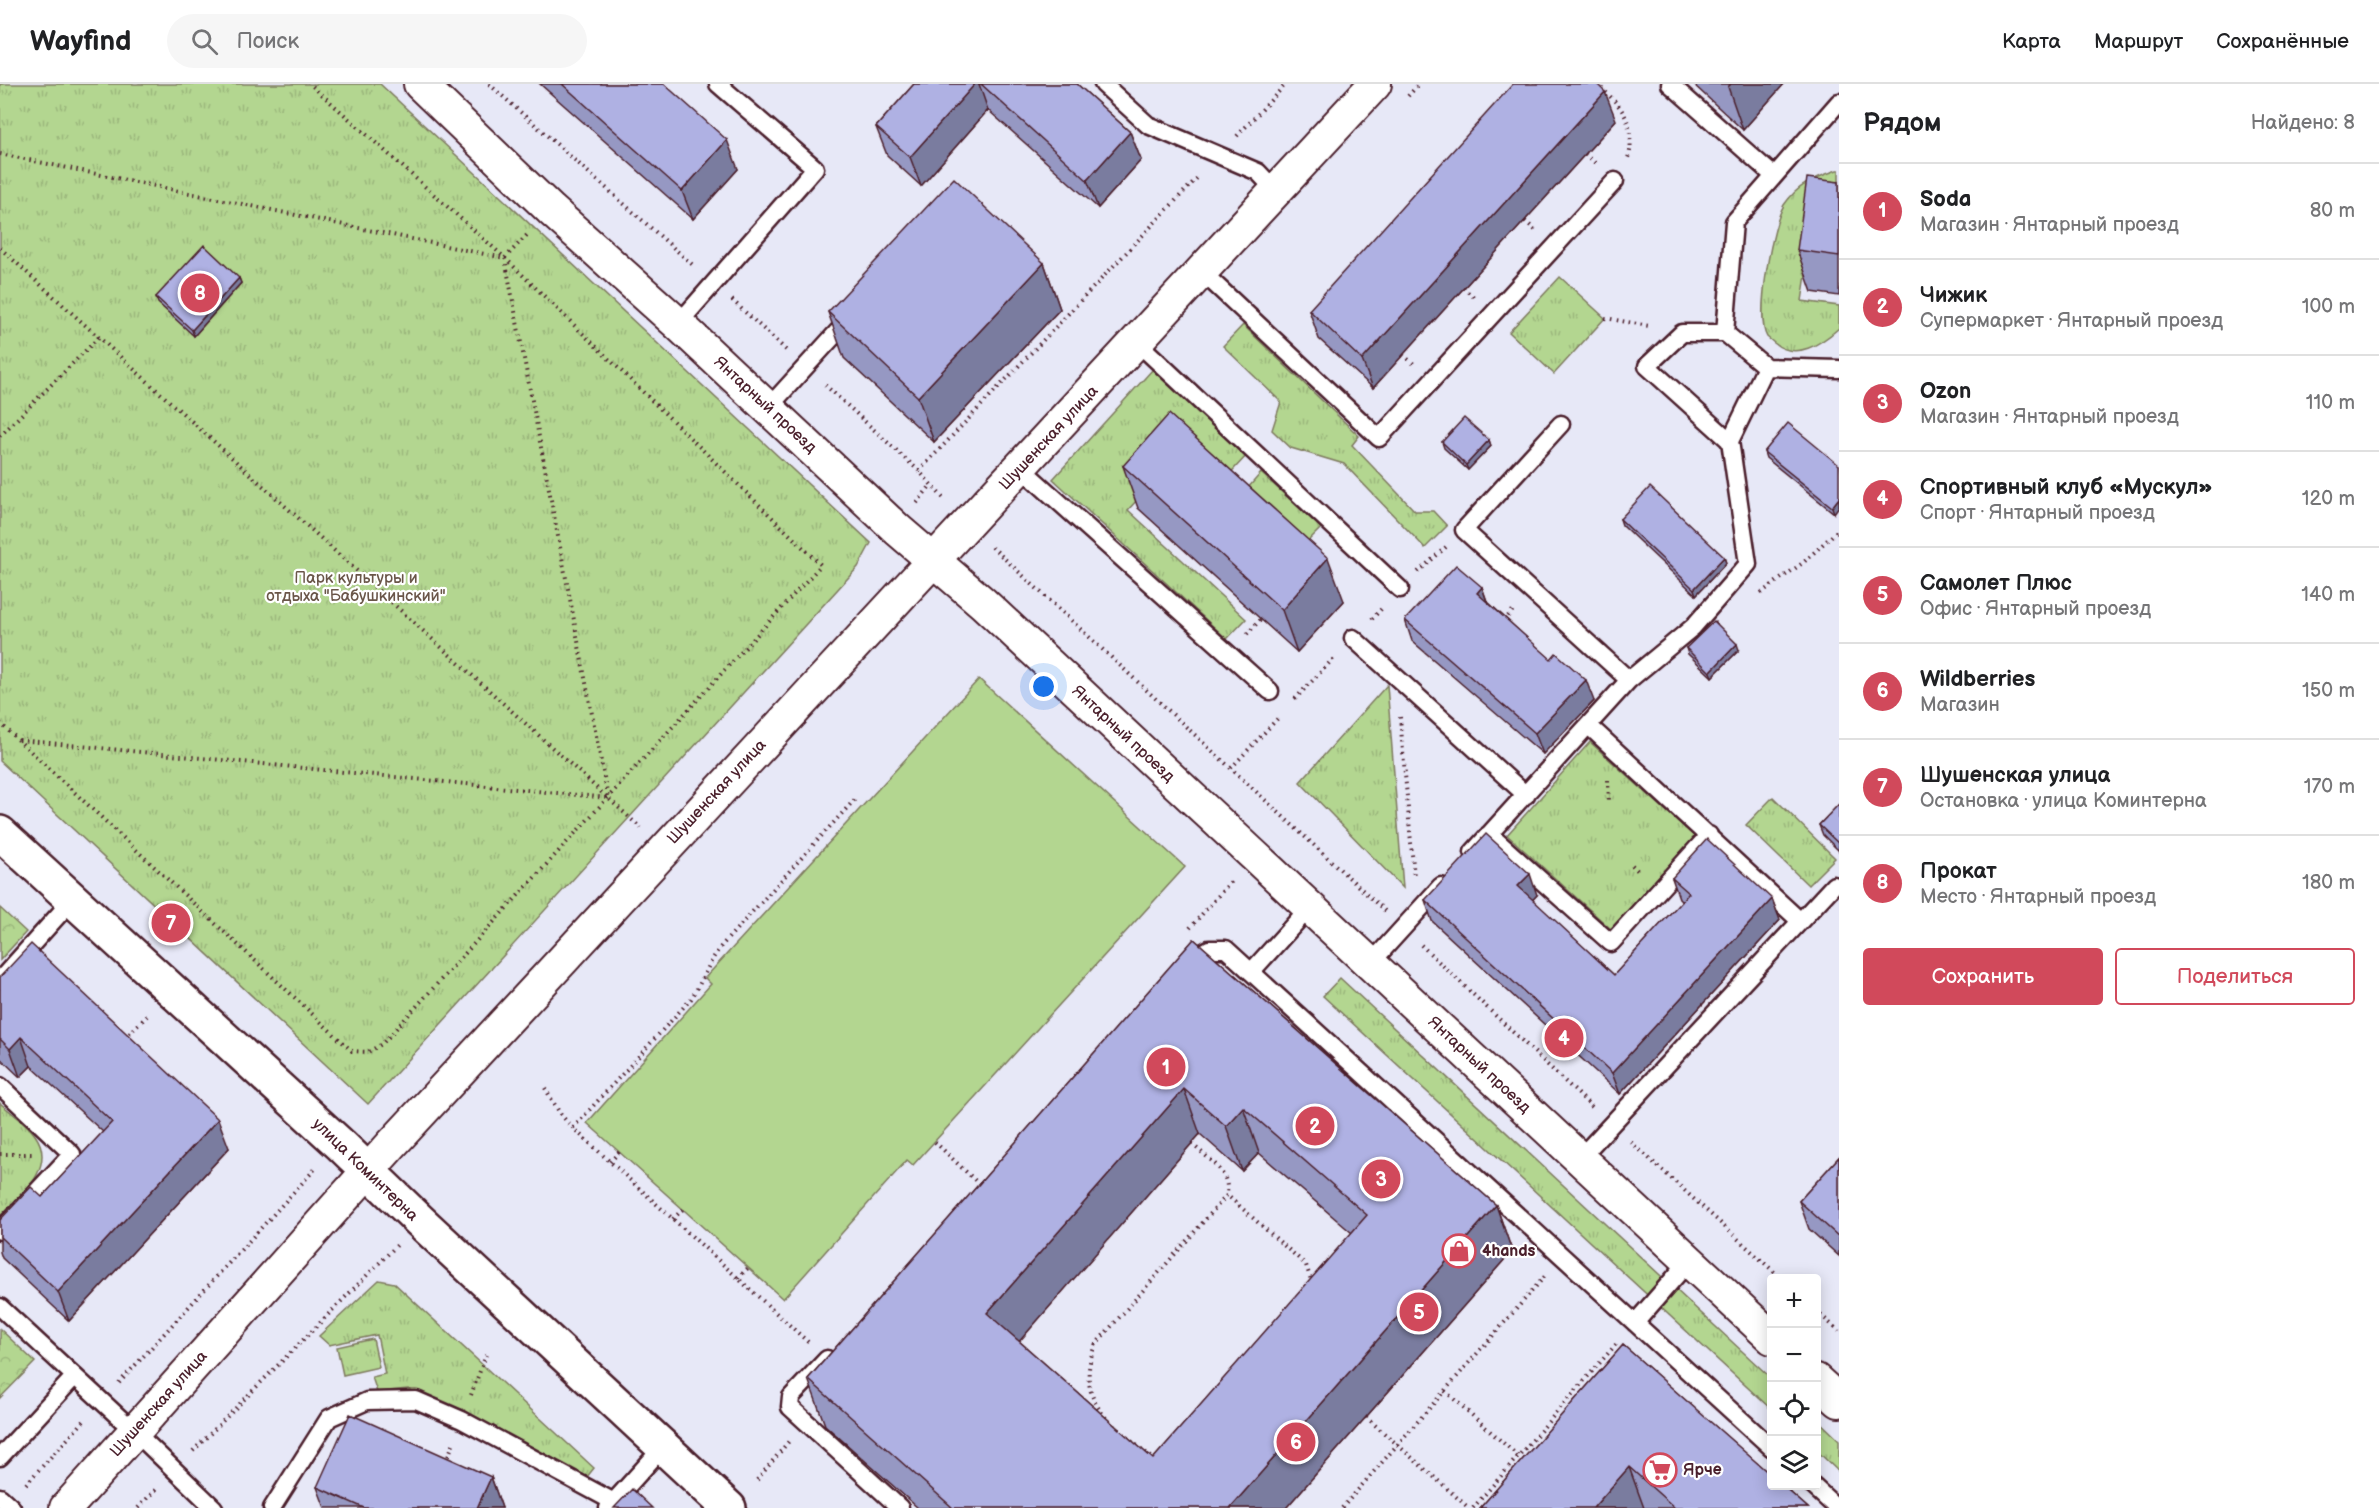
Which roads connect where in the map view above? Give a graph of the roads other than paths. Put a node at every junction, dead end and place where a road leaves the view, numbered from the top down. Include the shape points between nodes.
1 (420, 84) edge
2 (718, 84) edge
3 (1103, 84) edge
4 (1375, 84) edge
5 (1670, 84) edge
6 (1836, 111) edge
7 (1774, 176) junction
8 (1615, 181) road end
9 (1276, 192) junction
10 (1202, 272) junction
11 (860, 307) edge
12 (678, 324) junction
13 (1725, 333) junction
14 (1137, 342) junction
15 (1766, 367) junction
16 (1839, 369) edge
17 (768, 408) junction
18 (1561, 424) dead end
19 (1730, 441) junction
20 (1021, 468) junction
21 (935, 561) junction
22 (1400, 589) road end
23 (1353, 638) road end
24 (1629, 680) junction
25 (1270, 691) dead end
26 (1589, 726) junction
27 (1526, 795) junction
28 (0, 833) edge
29 (1489, 834) junction
30 (1709, 835) junction
31 (1465, 861) edge
32 (1449, 878) edge
33 (1834, 885) dead end
34 (73, 900) junction
35 (1310, 907) junction
36 (1799, 920) junction
37 (1371, 963) junction
38 (1179, 971) edge
39 (1251, 972) junction
40 (0, 980) edge
41 (0, 1086) edge
42 (1580, 1159) junction
43 (368, 1171) junction
44 (0, 1231) edge
45 (1689, 1261) junction
46 (0, 1307) edge
47 (1635, 1323) junction
48 (1767, 1333) edge
49 (830, 1355) edge
50 (74, 1377) junction
51 (1818, 1382) edge
52 (1839, 1401) edge
53 (135, 1432) junction
54 (1767, 1443) edge
55 (663, 1447) junction
56 (0, 1457) edge
57 (1818, 1490) edge
58 (0, 1497) edge
59 (611, 1505) edge
60 (12, 1508) edge
61 (66, 1508) edge
62 (214, 1508) edge
63 (272, 1508) edge
64 (729, 1508) edge
65 (900, 1508) edge
66 (1837, 1508) edge

1 - 12 street, Янтарный проезд via 551,210
2 - 12 lane via 815,168
3 - 9 lane via 1148,125 1258,172
4 - 9 street, Шушенская улица
5 - 7 lane
6 - 7 lane
7 - 13 lane via 1734,222
8 - 10 lane via 1379,438
9 - 10 street, Шушенская улица
10 - 14 street, Шушенская улица
11 - 17 lane
12 - 17 street, Янтарный проезд
13 - 15 lane
13 - 19 lane via 1682,333 1647,366
14 - 20 street, Шушенская улица
14 - 22 lane
15 - 16 lane
15 - 19 lane
17 - 21 street, Янтарный проезд
18 - 24 lane via 1464,530
19 - 24 lane via 1748,564 1693,627
20 - 21 street, Шушенская улица
20 - 25 lane
21 - 35 street, Янтарный проезд
21 - 43 street, Шушенская улица via 663,849
23 - 27 lane
24 - 26 lane
26 - 27 lane
26 - 30 lane
27 - 29 lane
28 - 34 street, улица Коминтерна
29 - 30 lane via 1611,943
29 - 31 lane
30 - 36 lane
32 - 37 lane
33 - 36 lane
34 - 40 lane
34 - 43 street, улица Коминтерна
35 - 37 street, Янтарный проезд
35 - 39 lane
36 - 42 lane
37 - 42 street, Янтарный проезд
38 - 39 lane via 1209,949 1226,949
39 - 47 lane
41 - 44 lane via 72,1154
42 - 45 street, Янтарный проезд
43 - 53 street, Шушенская улица
43 - 55 street, улица Коминтерна
45 - 47 lane
45 - 48 street, Янтарный проезд
46 - 50 lane
47 - 54 lane
49 - 65 lane via 790,1401 792,1409
50 - 53 lane
50 - 56 lane
51 - 52 street
53 - 61 street, Шушенская улица
53 - 62 lane
55 - 59 lane
55 - 64 street, улица Коминтерна
57 - 66 lane
58 - 60 lane
59 - 63 lane via 462,1420 416,1400 368,1401 330,1418

